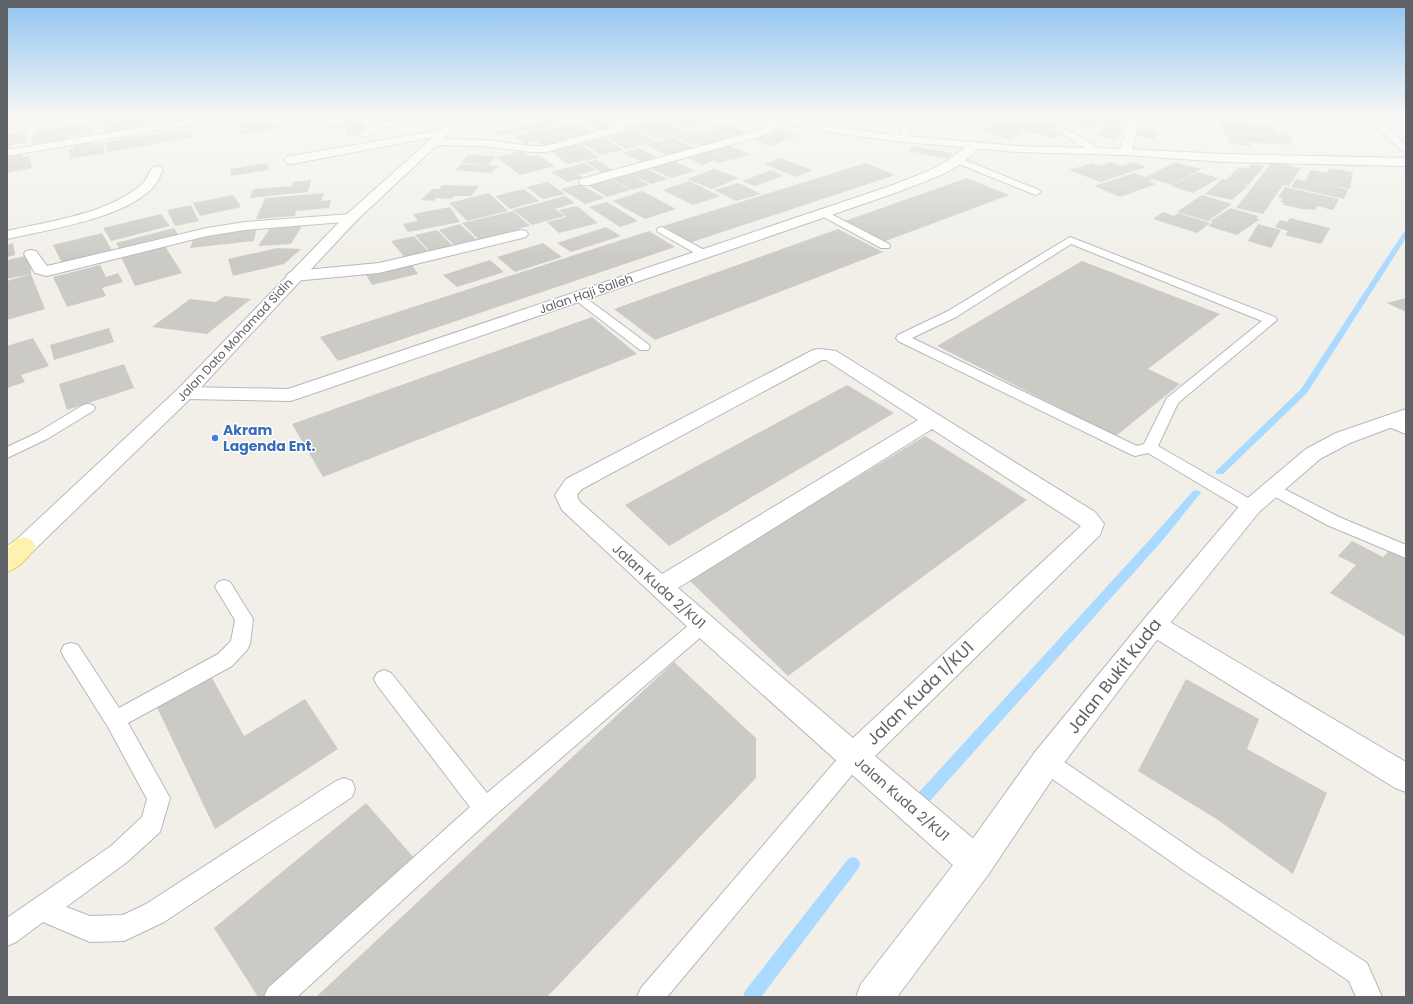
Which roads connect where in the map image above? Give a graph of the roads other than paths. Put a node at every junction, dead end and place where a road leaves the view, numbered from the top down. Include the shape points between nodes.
1 (409, 164) edge
2 (650, 164) edge
3 (952, 164) edge
4 (967, 164) edge
5 (157, 170) dead end
6 (585, 182) dead end
7 (1036, 192) dead end
8 (824, 213) junction
9 (351, 218) junction
10 (662, 230) dead end
11 (521, 234) dead end
12 (7, 235) edge
13 (885, 246) dead end
14 (31, 254) dead end
15 (704, 254) junction
16 (294, 276) junction
17 (578, 296) junction
18 (644, 347) dead end
19 (185, 393) junction
20 (88, 408) dead end
21 (932, 420) junction
22 (1401, 421) edge
23 (1150, 448) junction
24 (7, 453) edge
25 (1274, 489) junction
26 (1251, 507) junction
27 (1406, 552) edge
28 (13, 553) edge
29 (7, 563) edge
30 (224, 587) dead end
31 (660, 587) junction
32 (702, 625) junction
33 (1154, 625) junction
34 (71, 651) dead end
35 (384, 679) dead end
36 (115, 720) junction
37 (853, 757) junction
38 (1046, 762) junction
39 (1406, 778) edge
40 (344, 789) dead end
41 (485, 809) junction
42 (976, 863) junction
43 (41, 909) junction
44 (7, 933) edge
45 (278, 997) edge
46 (650, 997) edge
47 (874, 997) edge
48 (1369, 997) edge

1 - 9 street, Jalan Dato Mohamad Sidin
2 - 6 street
3 - 8 street, Jalan Haji Salleh via 894,189
4 - 7 lane
5 - 12 street via 145,190 112,208 78,220
8 - 13 lane
8 - 15 street, Jalan Haji Salleh
9 - 14 street via 259,224 207,232 47,271 40,270
9 - 16 street, Jalan Dato Mohamad Sidin
10 - 15 lane
11 - 16 street via 379,268
15 - 17 street, Jalan Haji Salleh
16 - 19 street, Jalan Dato Mohamad Sidin
17 - 18 lane
17 - 19 street, Jalan Haji Salleh via 290,394
19 - 28 street, Jalan Dato Mohamad Sidin
20 - 24 lane via 42,436
21 - 31 street
21 - 31 street, Jalan Kuda 2/KU1 via 830,355 819,354 574,484 566,495 570,505
21 - 37 street, Jalan Kuda 1/KU1 via 1088,518 1093,524 1092,529
22 - 25 street, Jalan Bukit Kuda via 1343,438 1313,454
23 - 23 lane via 1135,451 902,338 952,314 1070,240 1271,320 1172,401
23 - 26 lane
25 - 26 street, Jalan Bukit Kuda
25 - 27 lane via 1333,521
26 - 33 street, Jalan Bukit Kuda
28 - 29 main road
30 - 36 lane via 244,619 240,644 225,660
31 - 32 street, Jalan Kuda 2/KU1
32 - 37 street, Jalan Kuda 2/KU1
32 - 41 lane
33 - 38 street, Jalan Bukit Kuda
33 - 39 street
34 - 36 lane
35 - 41 lane
36 - 43 lane via 159,798 152,824 119,854
37 - 42 street, Jalan Kuda 2/KU1
37 - 46 lane, Jalan Kuda 1/KU1
38 - 42 street, Jalan Bukit Kuda
38 - 48 lane via 1358,972
40 - 43 lane via 155,913 124,928 90,929
41 - 45 lane
42 - 47 street, Jalan Bukit Kuda
43 - 44 lane

